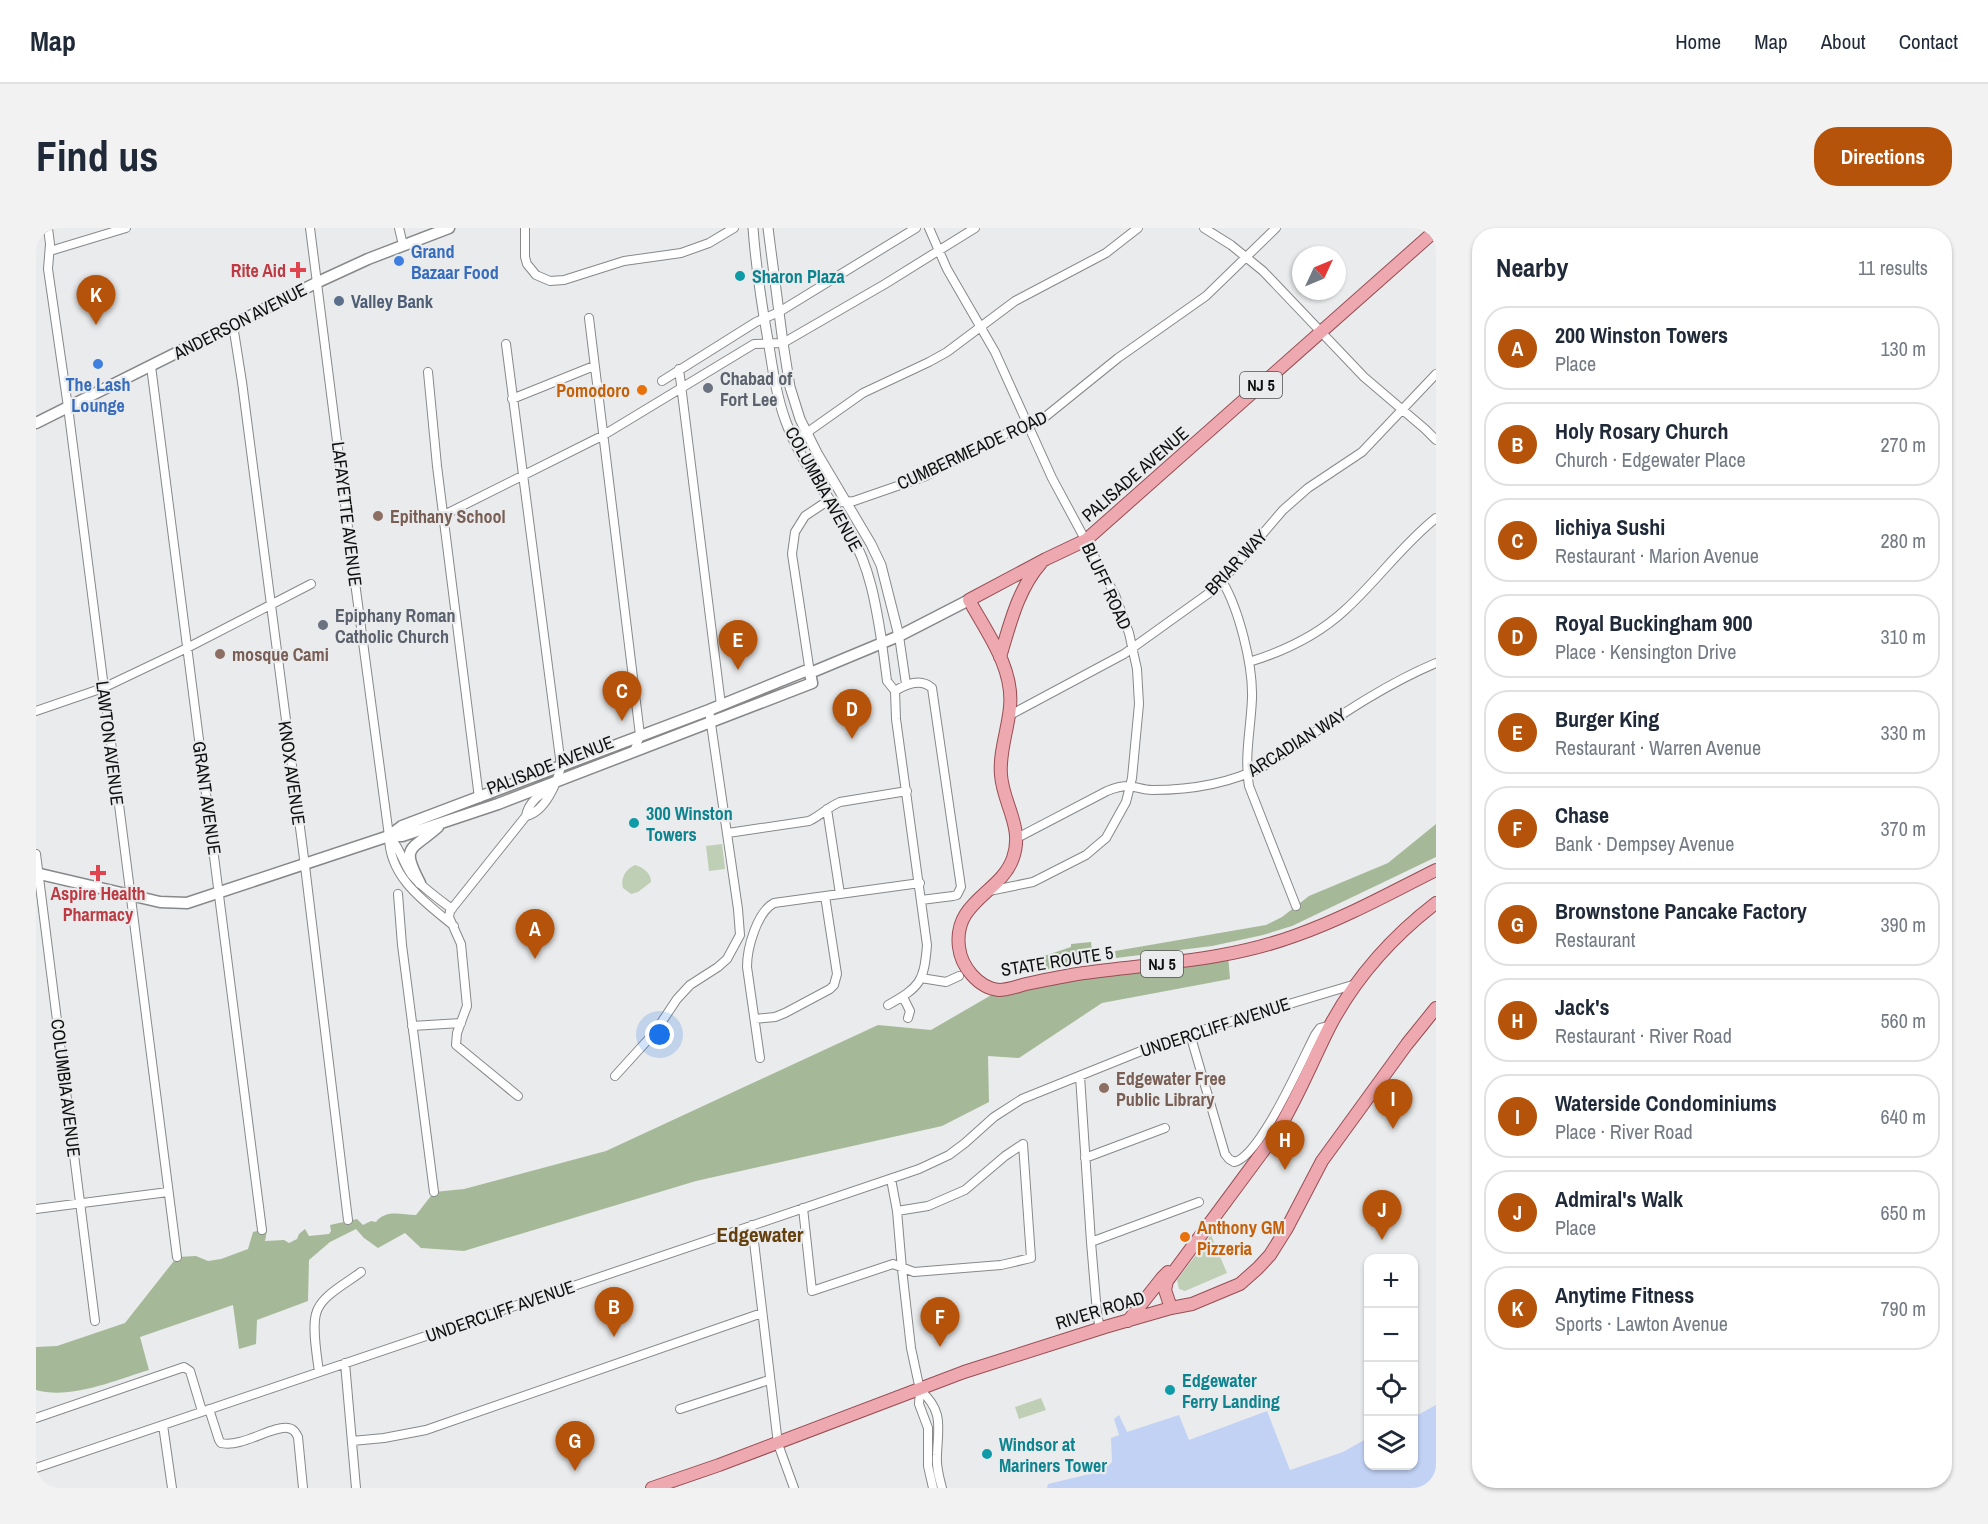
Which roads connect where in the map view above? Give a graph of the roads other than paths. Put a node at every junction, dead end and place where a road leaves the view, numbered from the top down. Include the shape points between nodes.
1 (48, 228) edge
2 (126, 228) edge
3 (310, 228) edge
4 (399, 228) edge
5 (449, 228) edge
6 (525, 228) edge
7 (734, 228) edge
8 (753, 228) edge
9 (768, 228) edge
10 (916, 228) edge
11 (929, 228) edge
12 (975, 228) edge
13 (1138, 228) edge
14 (1204, 228) edge
15 (1276, 228) edge
16 (1436, 230) edge
17 (403, 245) junction
18 (50, 251) junction
19 (938, 251) junction
20 (1247, 258) junction
21 (318, 282) junction
22 (779, 312) junction
23 (589, 318) dead end
24 (764, 318) junction
25 (233, 326) junction
26 (980, 327) junction
27 (1320, 332) junction
28 (783, 343) junction
29 (506, 344) dead end
30 (768, 344) junction
31 (151, 366) junction
32 (594, 366) junction
33 (679, 369) junction
34 (428, 372) dead end
35 (1436, 374) edge
36 (662, 381) dead end
37 (682, 389) junction
38 (512, 399) junction
39 (68, 407) junction
40 (1402, 410) junction
41 (36, 423) edge
42 (1028, 424) junction
43 (806, 434) junction
44 (602, 436) junction
45 (1436, 440) edge
46 (795, 441) junction
47 (522, 476) junction
48 (846, 501) junction
49 (830, 503) junction
50 (444, 515) junction
51 (1436, 518) edge
52 (1086, 540) junction
53 (1046, 559) junction
54 (1222, 581) junction
55 (311, 584) dead end
56 (969, 600) junction
57 (270, 606) junction
58 (899, 636) junction
59 (882, 643) junction
60 (187, 648) junction
61 (1133, 648) junction
62 (1000, 657) junction
63 (1249, 662) junction
64 (1436, 663) edge
65 (810, 673) junction
66 (906, 684) junction
67 (103, 688) junction
68 (895, 691) junction
69 (722, 705) junction
70 (709, 710) junction
71 (36, 711) edge
72 (1010, 715) junction
73 (711, 722) junction
74 (640, 735) junction
75 (634, 752) junction
76 (561, 766) junction
77 (1247, 775) junction
78 (558, 782) junction
79 (1131, 786) junction
80 (907, 791) junction
81 (478, 798) junction
82 (827, 809) junction
83 (447, 822) junction
84 (728, 833) junction
85 (389, 836) junction
86 (1017, 838) junction
87 (36, 854) edge
88 (304, 866) junction
89 (1436, 870) edge
90 (37, 873) edge
91 (420, 882) junction
92 (920, 883) junction
93 (985, 892) junction
94 (219, 893) junction
95 (398, 894) dead end
96 (840, 894) junction
97 (130, 896) junction
98 (825, 896) junction
99 (921, 900) junction
100 (1436, 903) edge
101 (1296, 906) dead end
102 (452, 909) junction
103 (454, 926) junction
104 (959, 976) dead end
105 (921, 978) junction
106 (1356, 984) junction
107 (903, 997) junction
108 (888, 1005) dead end
109 (1436, 1008) edge
110 (908, 1018) dead end
111 (755, 1019) junction
112 (461, 1023) junction
113 (1331, 1024) junction
114 (412, 1026) junction
115 (1190, 1034) junction
116 (760, 1058) dead end
117 (615, 1076) dead end
118 (1080, 1076) junction
119 (518, 1096) dead end
120 (1165, 1128) dead end
121 (1085, 1158) junction
122 (891, 1179) junction
123 (168, 1192) junction
124 (434, 1192) dead end
125 (1199, 1202) dead end
126 (80, 1203) junction
127 (803, 1208) junction
128 (36, 1209) edge
129 (897, 1211) junction
130 (348, 1220) dead end
131 (752, 1225) junction
132 (262, 1230) dead end
133 (1091, 1242) junction
134 (177, 1257) dead end
135 (1178, 1264) junction
136 (902, 1269) junction
137 (361, 1272) dead end
138 (1171, 1308) junction
139 (762, 1313) junction
140 (95, 1321) dead end
141 (1128, 1321) junction
142 (1100, 1329) junction
143 (345, 1363) junction
144 (319, 1372) junction
145 (769, 1380) junction
146 (920, 1390) junction
147 (680, 1409) dead end
148 (206, 1410) junction
149 (36, 1418) edge
150 (163, 1425) junction
151 (352, 1441) junction
152 (778, 1444) junction
153 (36, 1468) edge
154 (172, 1488) edge
155 (303, 1488) edge
156 (356, 1488) edge
157 (652, 1488) edge
158 (794, 1488) edge
159 (933, 1488) edge
160 (942, 1488) edge

1 - 18 street, LAWTON AVENUE
2 - 18 street
3 - 21 street, LAFAYETTE AVENUE
4 - 17 street
5 - 17 main road, ANDERSON AVENUE
6 - 7 street via 525,257 530,270 543,279 559,281 624,261 684,252
8 - 24 street, COLUMBIA AVENUE
9 - 22 street, COLUMBIA AVENUE
10 - 22 street
11 - 19 street, BLUFF ROAD
12 - 19 street
13 - 26 street via 1106,253 1015,301
14 - 20 street
15 - 20 street, CUMBERMEADE ROAD
16 - 27 main road, PALISADE AVENUE / NJ 5
17 - 21 main road, ANDERSON AVENUE
18 - 39 street, LAWTON AVENUE via 48,269
19 - 26 street, BLUFF ROAD
19 - 28 street
20 - 27 street
20 - 42 street, CUMBERMEADE ROAD via 1206,296 1118,358 1054,411
21 - 25 main road, ANDERSON AVENUE
21 - 85 street, LAFAYETTE AVENUE
22 - 24 street
22 - 28 street, COLUMBIA AVENUE
23 - 32 street
24 - 30 street, COLUMBIA AVENUE
24 - 33 street
25 - 31 main road, ANDERSON AVENUE
25 - 57 street, KNOX AVENUE
26 - 42 street, BLUFF ROAD
26 - 43 street via 947,352 856,397
27 - 40 street
27 - 52 main road, PALISADE AVENUE / NJ 5
28 - 30 street
28 - 43 street, COLUMBIA AVENUE via 790,387
29 - 38 street
30 - 37 street via 754,344
30 - 46 street, COLUMBIA AVENUE via 780,402
31 - 39 main road, ANDERSON AVENUE
31 - 60 street, GRANT AVENUE
32 - 38 street
32 - 44 street
33 - 36 street
33 - 37 street
34 - 50 street
35 - 40 street, BRIAR WAY
37 - 44 street
37 - 69 street
38 - 47 street
39 - 41 main road, ANDERSON AVENUE
39 - 67 street, LAWTON AVENUE
40 - 45 street
40 - 54 street, BRIAR WAY via 1362,452 1295,498
42 - 48 street, CUMBERMEADE ROAD via 982,444 926,476
42 - 52 street, BLUFF ROAD
43 - 46 street
43 - 48 street, COLUMBIA AVENUE
44 - 47 street
44 - 74 street
46 - 49 street, COLUMBIA AVENUE
47 - 50 street
47 - 76 street
48 - 49 street, CUMBERMEADE ROAD
48 - 58 street, COLUMBIA AVENUE via 880,565
49 - 59 street, COLUMBIA AVENUE via 850,533 868,574
49 - 65 street, CUMBERMEADE ROAD via 805,516 792,544
50 - 81 street
51 - 63 street via 1329,624 1292,646
52 - 53 main road, PALISADE AVENUE / NJ 5
52 - 61 street, BLUFF ROAD via 1115,595
53 - 56 main road, PALISADE AVENUE / NJ 5
53 - 62 main road, NJ 5 via 1028,581
54 - 61 street, BRIAR WAY
54 - 63 street via 1230,594
55 - 57 street
56 - 58 main road, PALISADE AVENUE
56 - 62 main road, STATE ROUTE 5 / NJ 5
57 - 60 street
57 - 88 street, KNOX AVENUE
58 - 59 main road, PALISADE AVENUE
58 - 66 street
59 - 65 main road, PALISADE AVENUE
59 - 68 street via 887,681
60 - 67 street
60 - 94 street, GRANT AVENUE
61 - 72 street, BRIAR WAY
61 - 79 street, BLUFF ROAD via 1138,704
62 - 72 main road, STATE ROUTE 5 / NJ 5 via 1009,681
63 - 77 street via 1252,697
64 - 77 street, ARCADIAN WAY via 1372,694
65 - 69 main road, PALISADE AVENUE via 805,671
65 - 73 main road, PALISADE AVENUE via 812,683
66 - 68 street
66 - 99 street via 928,684 933,692 961,887 957,895
67 - 71 street
67 - 97 street, LAWTON AVENUE
68 - 80 street
69 - 70 main road, PALISADE AVENUE
70 - 73 street
70 - 74 main road, PALISADE AVENUE
72 - 86 main road, STATE ROUTE 5 / NJ 5 via 1001,775
73 - 75 main road, PALISADE AVENUE
73 - 84 street
74 - 75 street
74 - 76 main road, PALISADE AVENUE
75 - 78 main road, PALISADE AVENUE
76 - 78 street
76 - 81 main road, PALISADE AVENUE
77 - 79 street, ARCADIAN WAY via 1185,788 1144,790
77 - 101 street
78 - 83 main road, PALISADE AVENUE
78 - 102 street via 538,795 526,816
79 - 86 street, ARCADIAN WAY via 1107,791
79 - 93 street, BLUFF ROAD via 1120,816 1106,838 1086,855 1033,882
80 - 82 street via 840,802
80 - 92 street
81 - 83 main road via 476,805 456,812
81 - 85 main road, PALISADE AVENUE via 402,826
82 - 84 street via 809,821
82 - 96 street
83 - 85 main road, PALISADE AVENUE via 402,836
83 - 91 main road via 411,848 410,863
84 - 117 street via 740,935 727,959 690,985
85 - 88 main road, PALISADE AVENUE
85 - 91 street
85 - 103 street, LAFAYETTE AVENUE via 389,849 405,882
86 - 93 main road, STATE ROUTE 5 / NJ 5 via 1008,868
87 - 90 street, COLUMBIA AVENUE
88 - 94 main road, PALISADE AVENUE
88 - 130 street, KNOX AVENUE
89 - 93 main road, STATE ROUTE 5 / NJ 5 via 1322,926 1273,944 1204,959 1084,973 1000,990 971,974 959,946 964,916
90 - 97 main road, PALISADE AVENUE
90 - 126 street, COLUMBIA AVENUE
91 - 102 street
92 - 96 street
92 - 99 street
94 - 97 main road, PALISADE AVENUE via 175,904
94 - 132 street, GRANT AVENUE
95 - 114 street
96 - 98 street
97 - 123 street, LAWTON AVENUE
98 - 111 street via 774,903 759,920 747,952
98 - 111 street via 837,974 834,985 775,1017
99 - 105 street via 927,945
100 - 106 main road via 1400,933
102 - 103 street via 449,917
103 - 112 street via 461,944 467,1006
104 - 105 street via 946,982
105 - 107 street
106 - 113 main road
106 - 115 street, UNDERCLIFF AVENUE
107 - 108 street
107 - 110 street via 910,1011
109 - 138 main road, RIVER ROAD via 1322,1161 1267,1258 1240,1284 1199,1302
111 - 116 street
112 - 114 street
112 - 119 street via 456,1045
113 - 115 street via 1315,1035 1276,1113 1237,1161 1231,1161 1225,1154
113 - 135 main road via 1275,1135
114 - 124 street
115 - 118 street, UNDERCLIFF AVENUE via 1150,1046
118 - 121 street
118 - 122 street, UNDERCLIFF AVENUE via 1015,1103 949,1155
120 - 121 street
121 - 133 street
122 - 127 street, UNDERCLIFF AVENUE
122 - 129 street
123 - 126 street
123 - 134 street, LAWTON AVENUE
125 - 133 street
126 - 128 street
126 - 140 street, COLUMBIA AVENUE
127 - 131 street, UNDERCLIFF AVENUE
127 - 136 street via 812,1291 893,1264
129 - 136 street
129 - 136 street via 928,1206 965,1190 1023,1144 1031,1258 1001,1265 914,1272
131 - 139 street
131 - 143 street, UNDERCLIFF AVENUE
133 - 142 street
135 - 138 main road via 1165,1290
135 - 141 main road
136 - 146 street
137 - 144 street via 328,1297 316,1312
138 - 141 main road, RIVER ROAD
139 - 145 street
139 - 151 street via 426,1430
141 - 142 main road, RIVER ROAD
142 - 146 main road, RIVER ROAD
143 - 144 street, UNDERCLIFF AVENUE
143 - 151 street
144 - 148 street, UNDERCLIFF AVENUE
145 - 147 street
145 - 152 street
146 - 152 main road, RIVER ROAD
146 - 159 street
146 - 160 street via 931,1399 937,1417
148 - 149 street via 190,1371 184,1367
148 - 150 street, UNDERCLIFF AVENUE
148 - 155 street via 219,1440 226,1445 285,1427 295,1431
150 - 153 street, UNDERCLIFF AVENUE
150 - 154 street
151 - 156 street
152 - 157 main road, RIVER ROAD
152 - 158 street

